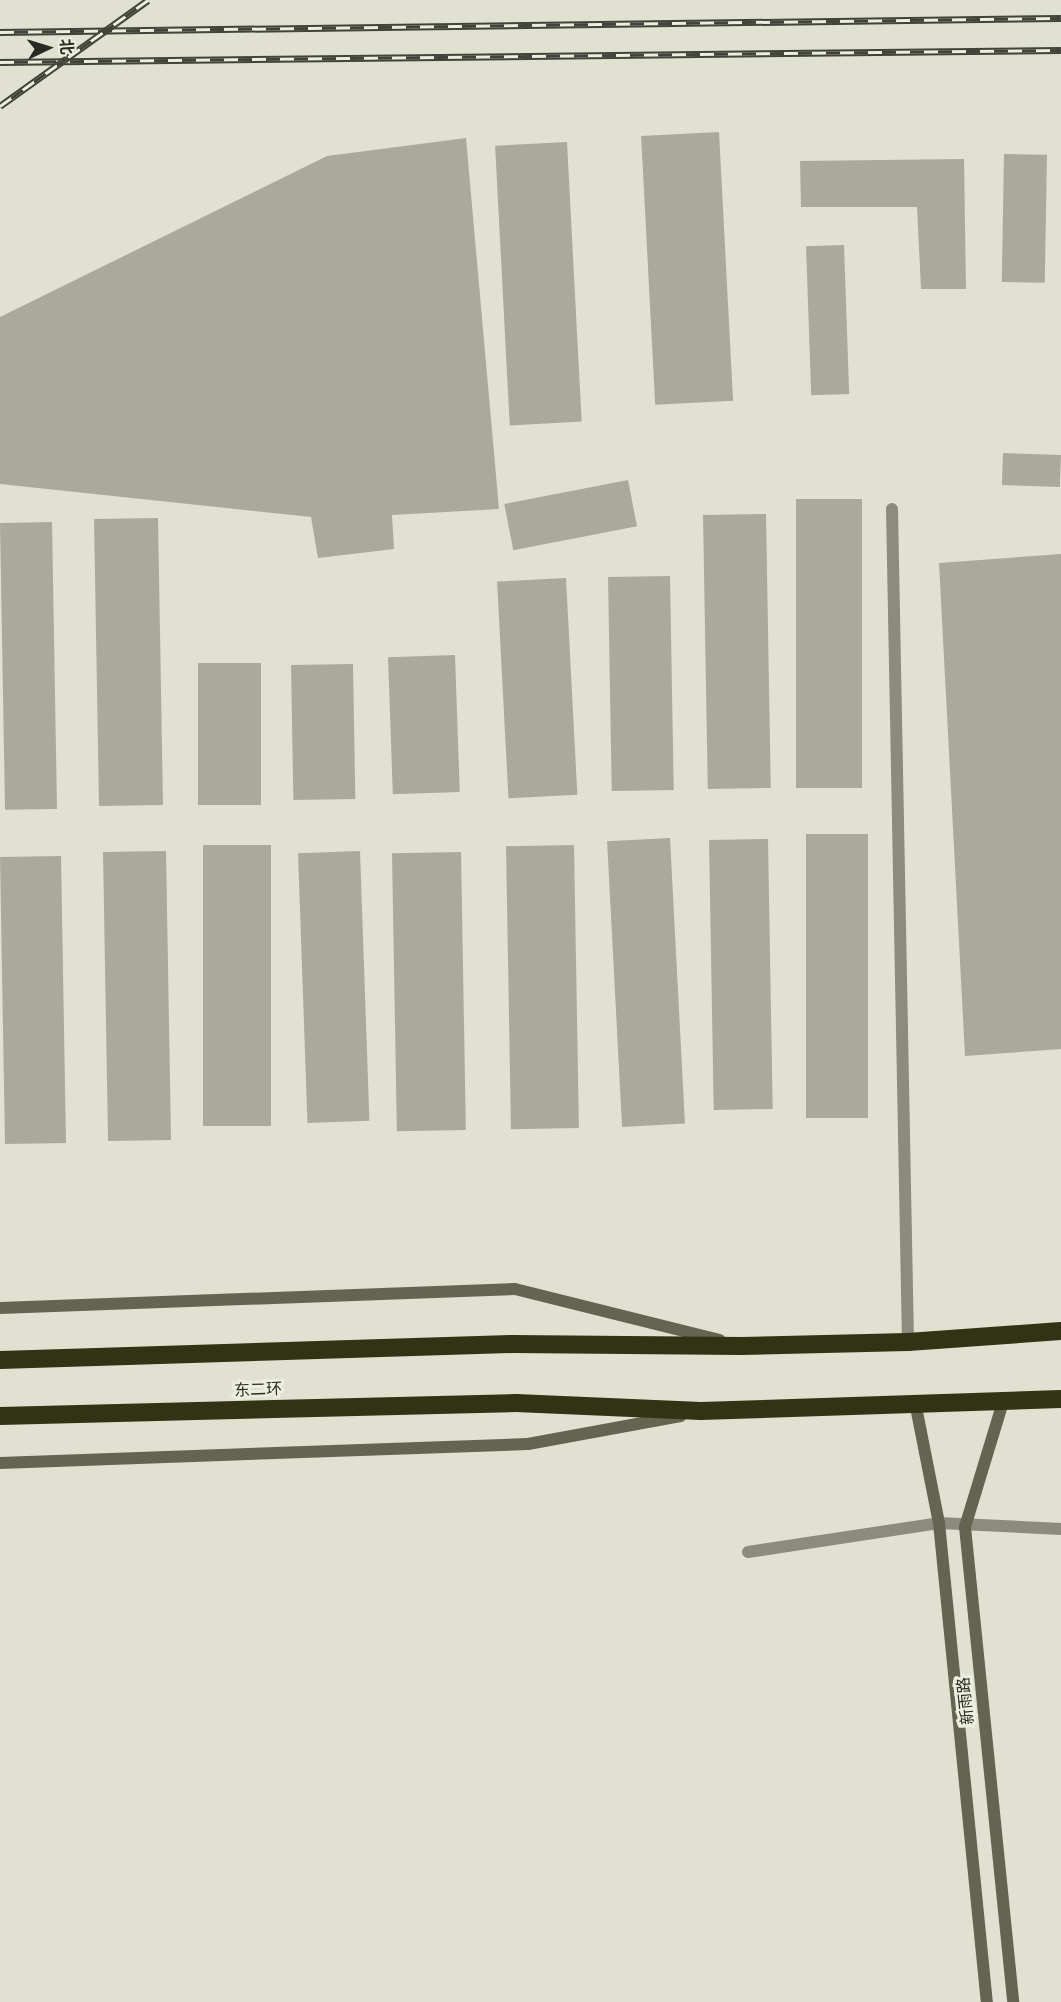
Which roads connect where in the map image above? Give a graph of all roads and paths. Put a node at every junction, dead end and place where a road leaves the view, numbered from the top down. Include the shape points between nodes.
1 (892, 509) dead end
2 (0, 1308) edge
3 (1061, 1331) edge
4 (908, 1342) junction
5 (741, 1346) junction
6 (0, 1360) edge
7 (1061, 1401) edge
8 (1003, 1402) junction
9 (916, 1407) junction
10 (701, 1412) junction
11 (0, 1416) edge
12 (0, 1463) edge
13 (939, 1523) junction
14 (965, 1527) junction
15 (1061, 1529) edge
16 (748, 1552) dead end
17 (987, 2002) edge
18 (1013, 2002) edge

1 - 4 street
2 - 5 street via 515,1289
3 - 4 highway
4 - 5 highway
5 - 6 highway via 512,1344
7 - 8 highway, 东二环
8 - 9 highway, 东二环
8 - 14 street, 新雨路
9 - 10 highway, 东二环
9 - 13 street, 新雨路
10 - 11 highway, 东二环 via 516,1403
10 - 12 street via 528,1444
13 - 14 street
13 - 16 street
13 - 17 street, 新雨路
14 - 15 street
14 - 18 street, 新雨路

